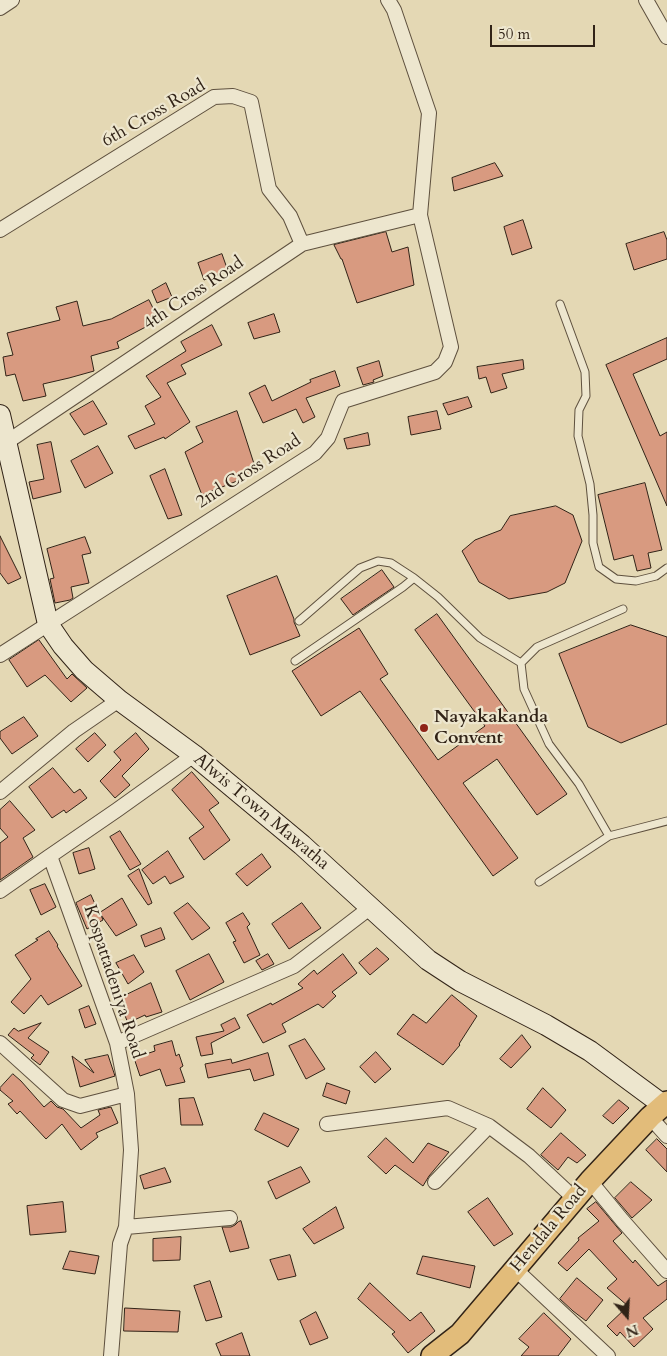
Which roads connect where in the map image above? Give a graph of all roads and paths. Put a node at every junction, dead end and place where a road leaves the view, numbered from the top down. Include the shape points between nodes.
1 (12, 0) edge
2 (388, 0) edge
3 (646, 0) edge
4 (0, 8) edge
5 (667, 37) edge
6 (420, 215) junction
7 (0, 230) edge
8 (302, 244) junction
9 (560, 304) dead end
10 (0, 415) edge
11 (3, 445) edge
12 (667, 568) edge
13 (414, 578) junction
14 (623, 609) dead end
15 (298, 621) dead end
16 (48, 624) junction
17 (0, 655) edge
18 (295, 661) dead end
19 (521, 663) junction
20 (119, 700) junction
21 (194, 755) junction
22 (0, 792) edge
23 (667, 820) edge
24 (609, 836) junction
25 (50, 856) junction
26 (539, 882) dead end
27 (0, 891) edge
28 (371, 907) junction
29 (0, 1043) edge
30 (118, 1043) junction
31 (127, 1094) junction
32 (660, 1108) edge
33 (327, 1124) dead end
34 (489, 1126) junction
35 (667, 1136) edge
36 (590, 1181) junction
37 (435, 1182) dead end
38 (575, 1199) junction
39 (230, 1218) dead end
40 (126, 1227) junction
41 (515, 1269) junction
42 (667, 1271) edge
43 (111, 1356) edge
44 (432, 1356) edge
45 (608, 1356) edge

1 - 4 street
2 - 6 street via 429,113
3 - 5 street
6 - 8 street, 4th Cross Road
6 - 16 street, 2nd Cross Road via 451,347 445,362 435,372 343,401 328,438 315,452
7 - 8 street, 6th Cross Road via 214,97 233,96 251,102 269,189 290,216
8 - 11 street, 4th Cross Road
9 - 12 lane via 585,372 586,396 579,410 578,436 590,484 592,543 599,566 616,579 636,581 656,576
10 - 11 street, Alwis Town Mawatha
11 - 16 street, Alwis Town Mawatha
13 - 15 lane via 391,563 378,562 360,568
13 - 18 lane
13 - 19 lane via 480,638
14 - 19 lane via 537,647
16 - 17 street
16 - 20 street, Alwis Town Mawatha via 84,670
19 - 24 lane via 524,689 549,744
20 - 21 street, Alwis Town Mawatha
20 - 22 street via 74,731
21 - 25 street
21 - 28 street, Alwis Town Mawatha
23 - 24 lane
24 - 26 lane
25 - 27 street
25 - 30 street, Kospattadeniya Road
28 - 30 street via 294,966
28 - 32 street, Alwis Town Mawatha via 428,960 460,981 590,1051
29 - 31 street via 63,1100 80,1106
30 - 31 street, Kospattadeniya Road
31 - 40 street, Kospattadeniya Road via 132,1150
32 - 35 street
32 - 36 main road, Hendala Road
33 - 34 street via 448,1108
34 - 37 street
34 - 38 street via 529,1156
36 - 38 main road, Hendala Road
36 - 42 street
38 - 41 main road, Hendala Road
39 - 40 street
40 - 43 street, Kospattadeniya Road via 120,1244
41 - 44 main road, Hendala Road via 460,1334
41 - 45 street

